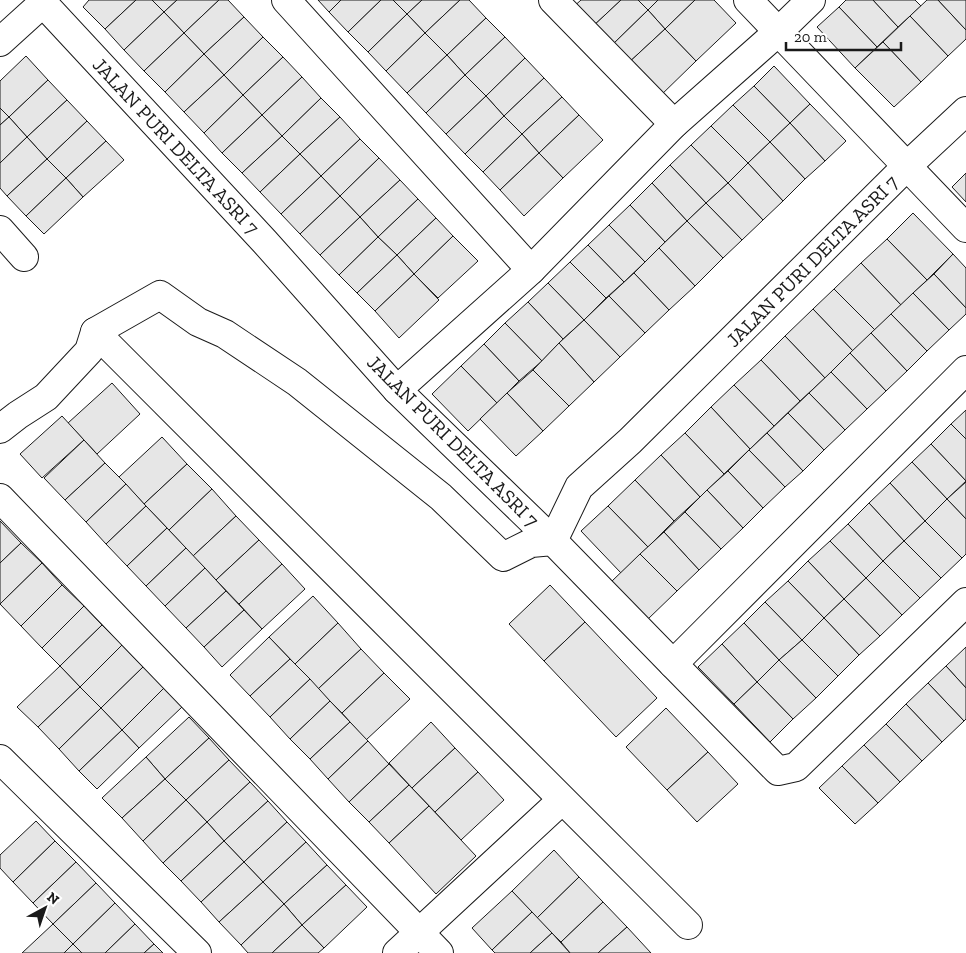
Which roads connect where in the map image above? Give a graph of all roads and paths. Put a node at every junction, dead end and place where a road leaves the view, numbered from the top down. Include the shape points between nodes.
1 (286, 0) edge
2 (553, 0) edge
3 (748, 0) edge
4 (811, 0) edge
5 (43, 1) edge
6 (778, 32) junction
7 (0, 42) edge
8 (966, 111) edge
9 (674, 124) junction
10 (906, 167) junction
11 (966, 228) edge
12 (0, 230) edge
13 (24, 257) dead end
14 (531, 270) junction
15 (95, 332) junction
16 (966, 370) edge
17 (397, 390) junction
18 (0, 430) edge
19 (0, 498) edge
20 (554, 541) junction
21 (966, 602) edge
22 (672, 664) junction
23 (0, 759) edge
24 (562, 800) junction
25 (688, 925) dead end
26 (420, 932) junction
27 (197, 953) edge
28 (397, 953) edge
29 (439, 953) edge

1 - 14 street
2 - 9 street
3 - 6 street, JALAN PURI DELTA ASRI 7
4 - 6 street
5 - 7 street, JALAN PURI DELTA ASRI 7
5 - 17 street, JALAN PURI DELTA ASRI 7
6 - 9 street
6 - 10 street, JALAN PURI DELTA ASRI 7
8 - 10 street, JALAN PURI DELTA ASRI 7
9 - 14 street
10 - 11 street, JALAN PURI DELTA ASRI 7
10 - 20 street, JALAN PURI DELTA ASRI 7 via 630,441 579,487
12 - 13 street
14 - 17 street
15 - 18 street via 89,351 46,398
15 - 20 street via 160,294 198,322 225,334 297,382 441,497 503,557 531,543
15 - 24 street
16 - 22 street
17 - 20 street, JALAN PURI DELTA ASRI 7
19 - 26 street
20 - 22 street
21 - 22 street via 796,767 778,771
23 - 27 street
24 - 25 street
24 - 26 street
26 - 28 street
26 - 29 street

